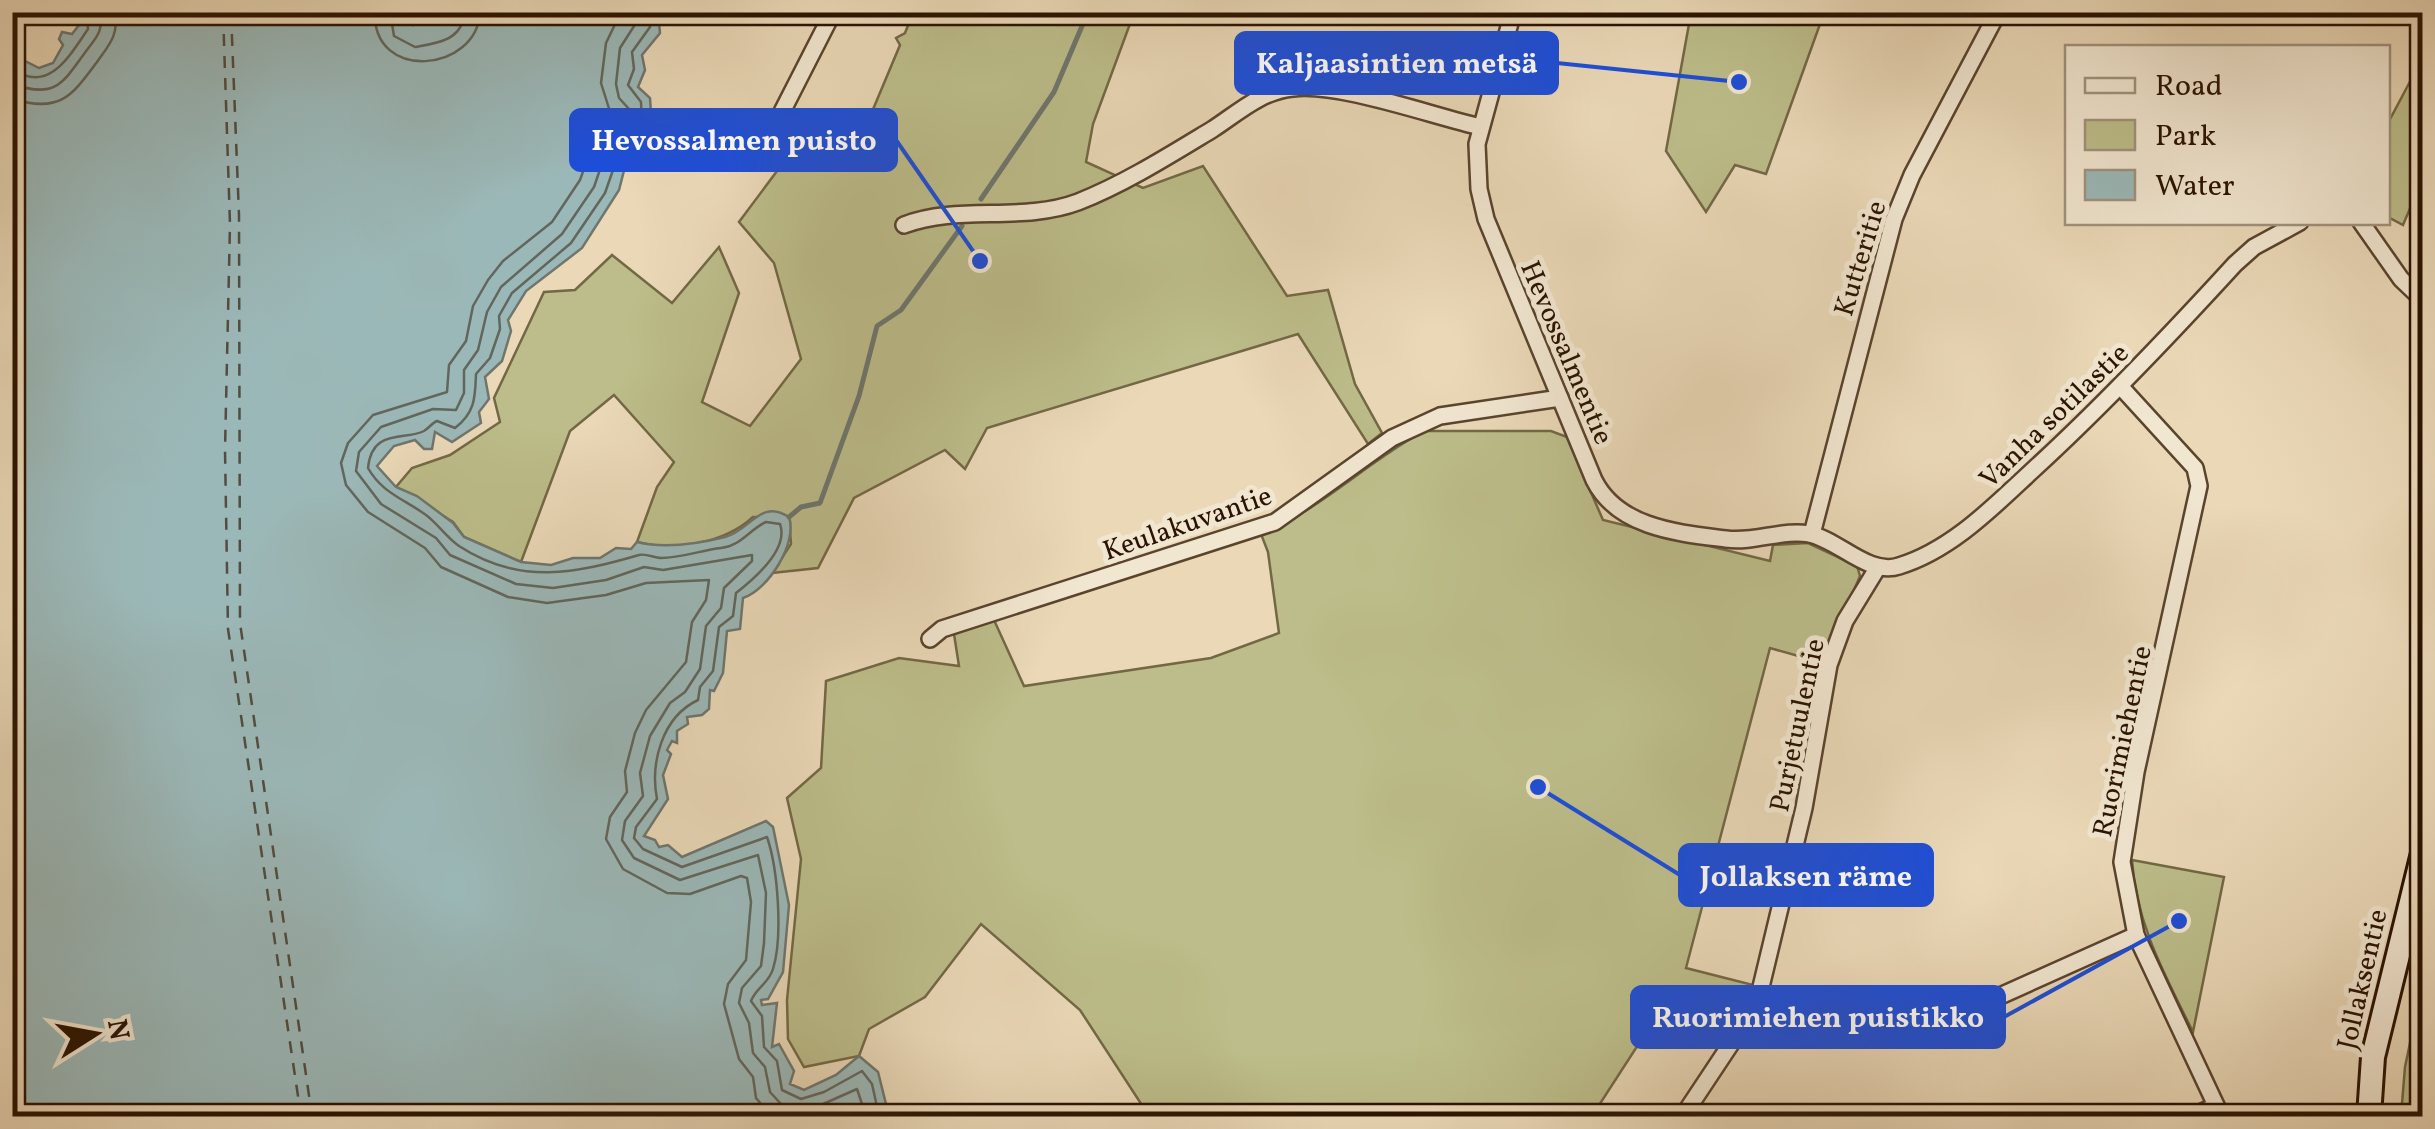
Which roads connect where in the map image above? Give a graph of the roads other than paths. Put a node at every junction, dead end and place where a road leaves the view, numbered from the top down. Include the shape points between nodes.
1 (833, 12) edge
2 (1513, 12) edge
3 (1998, 12) edge
4 (1480, 127) junction
5 (762, 151) dead end
6 (904, 225) dead end
7 (2294, 225) edge
8 (2363, 225) edge
9 (2422, 299) edge
10 (2121, 388) junction
11 (1560, 398) junction
12 (1812, 534) junction
13 (1878, 567) junction
14 (930, 639) dead end
15 (2422, 857) edge
16 (2136, 934) junction
17 (1752, 1012) junction
18 (2219, 1111) edge
19 (1683, 1116) edge
20 (2193, 1116) edge
21 (2369, 1116) edge

1 - 5 street
2 - 4 street, Hevossalmentie
3 - 12 street, Kutteritie via 1894,219
4 - 6 street via 1295,87 1257,98 1078,201 1022,214 934,217
4 - 11 street, Hevossalmentie via 1476,168 1486,219
7 - 10 street, Vanha sotilastie via 2236,264
8 - 9 street
10 - 13 street, Vanha sotilastie via 1970,526 1899,566
10 - 16 street, Ruorimiehentie via 2194,468 2199,486 2124,836 2124,879
11 - 12 street, Hevossalmentie via 1599,489 1624,514 1738,541
11 - 14 street, Keulakuvantie via 1423,422 1276,522 942,629
12 - 13 street
13 - 17 street, Purjetuulentie via 1845,621 1829,665 1804,808
15 - 21 main road, Jollaksentie via 2372,1056
16 - 17 street via 1922,1031
16 - 18 street, Ruorimiehentie
17 - 19 street, Purjetuulentie
18 - 20 street

